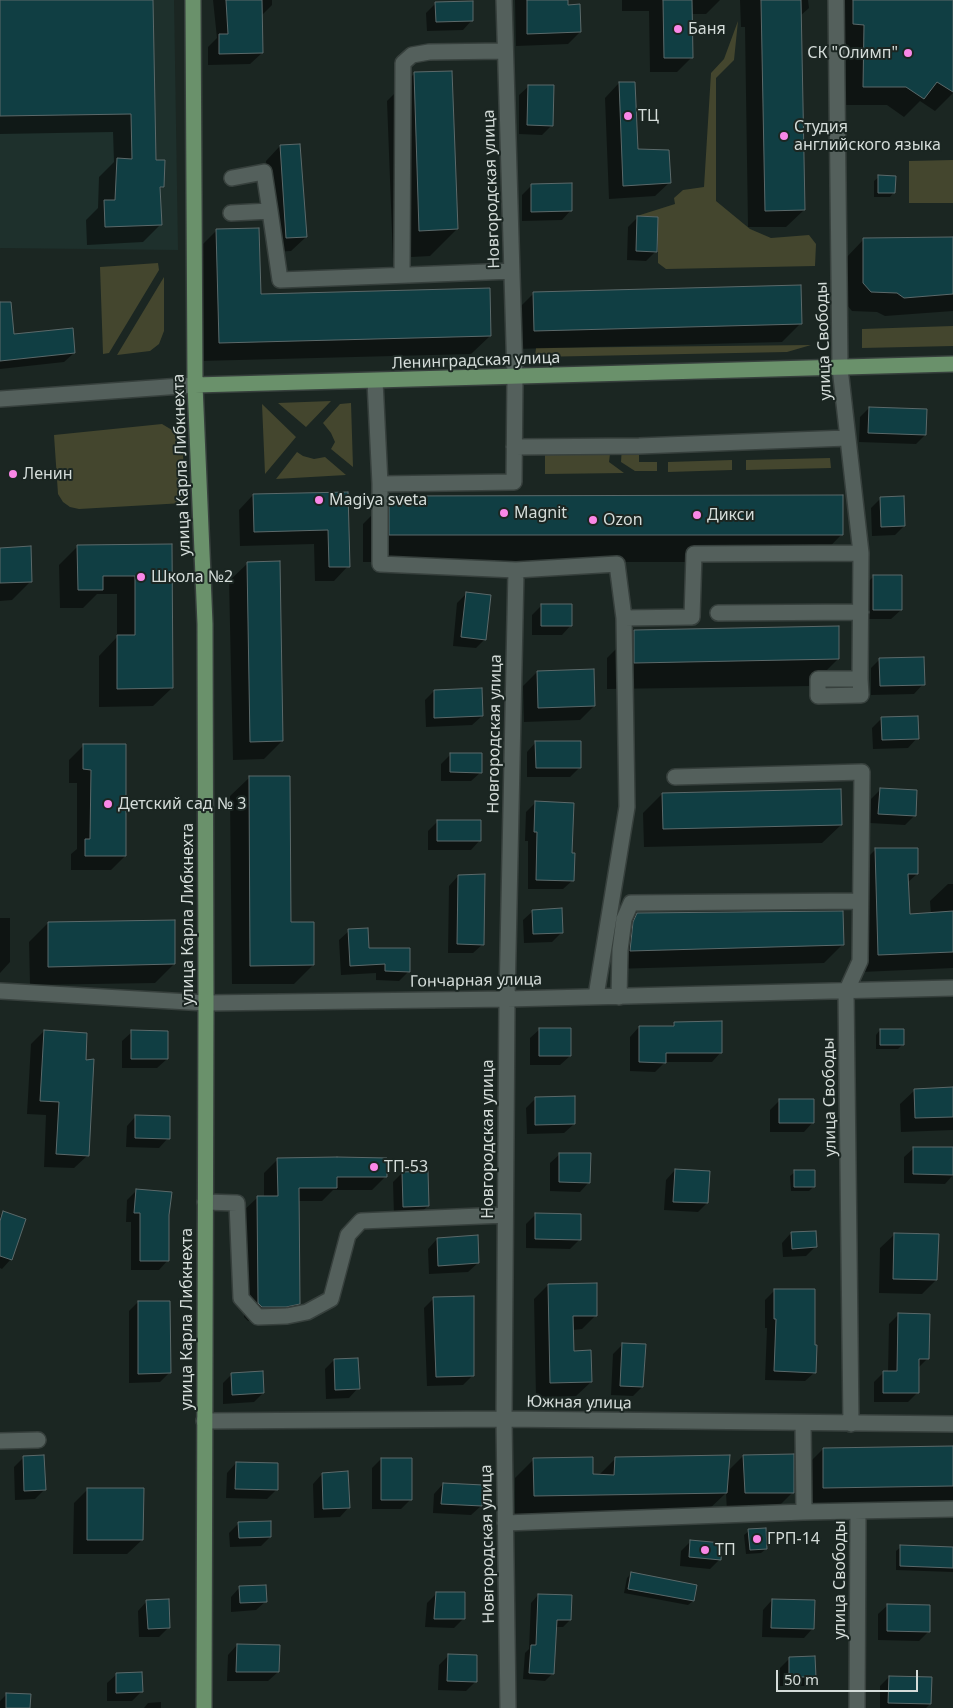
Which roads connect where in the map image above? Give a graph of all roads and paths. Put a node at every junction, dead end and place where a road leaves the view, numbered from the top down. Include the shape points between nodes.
1 (192, 0) edge
2 (504, 0) edge
3 (836, 0) edge
4 (505, 52) junction
5 (232, 178) dead end
6 (270, 211) junction
7 (231, 213) dead end
8 (512, 271) junction
9 (402, 276) junction
10 (953, 364) edge
11 (840, 368) junction
12 (515, 377) junction
13 (375, 382) junction
14 (195, 386) junction
15 (0, 399) edge
16 (847, 438) junction
17 (514, 448) junction
18 (380, 484) junction
19 (861, 553) junction
20 (516, 570) junction
21 (861, 612) junction
22 (718, 613) dead end
23 (624, 618) junction
24 (860, 679) dead end
25 (675, 777) dead end
26 (860, 901) junction
27 (953, 988) edge
28 (0, 991) edge
29 (846, 992) junction
30 (596, 996) junction
31 (620, 997) junction
32 (507, 999) junction
33 (206, 1003) junction
34 (205, 1202) junction
35 (505, 1214) junction
36 (504, 1419) junction
37 (204, 1421) junction
38 (803, 1423) junction
39 (850, 1424) junction
40 (953, 1424) edge
41 (38, 1440) dead end
42 (0, 1441) edge
43 (953, 1509) edge
44 (804, 1512) junction
45 (858, 1512) junction
46 (505, 1523) junction
47 (204, 1708) edge
48 (508, 1708) edge
49 (857, 1708) edge

1 - 14 main road, улица Карла Либкнехта
2 - 4 street, Новгородская улица
3 - 11 street, улица Свободы
4 - 8 street, Новгородская улица
4 - 9 street via 429,52 412,55 403,63
5 - 6 street via 264,172
6 - 7 street
6 - 9 street via 280,280
8 - 9 street
8 - 12 street, Новгородская улица
10 - 11 main road, Ленинградская улица
11 - 12 main road, Ленинградская улица
11 - 16 street, улица Свободы
12 - 13 main road, Ленинградская улица
12 - 17 street, Новгородская улица
13 - 14 main road, Ленинградская улица
13 - 18 street
14 - 15 street, Ленинградская улица
14 - 33 main road, улица Карла Либкнехта via 205,624
16 - 17 street
16 - 19 street, улица Свободы
17 - 18 street, Новгородская улица via 514,482
18 - 20 street via 380,564
19 - 21 street, улица Свободы
19 - 23 street via 694,554 692,617
20 - 23 street via 617,564
20 - 32 street, Новгородская улица
21 - 22 street
21 - 24 street, улица Свободы
23 - 30 street via 627,806
25 - 26 street, улица Свободы via 862,772
26 - 29 street, улица Свободы via 860,960
26 - 31 street via 631,903 624,919 620,950
27 - 29 street, Гончарная улица
28 - 33 street, Гончарная улица
29 - 31 street, Гончарная улица
29 - 39 street, улица Свободы
30 - 31 street, Гончарная улица
30 - 32 street, Гончарная улица
32 - 33 street, Гончарная улица
32 - 35 street, Новгородская улица
33 - 34 main road, улица Карла Либкнехта
34 - 35 street via 236,1203 241,1298 258,1317 307,1312 331,1300 348,1235 360,1221
34 - 37 main road, улица Карла Либкнехта
35 - 36 street, Новгородская улица
36 - 37 street, Южная улица
36 - 38 street, Южная улица
36 - 46 street, Новгородская улица
37 - 47 main road, улица Карла Либкнехта
38 - 39 street, Южная улица
38 - 44 street
39 - 40 street, Южная улица
41 - 42 street
43 - 45 street
44 - 45 street
44 - 46 street
45 - 49 street, улица Свободы
46 - 48 street, Новгородская улица

